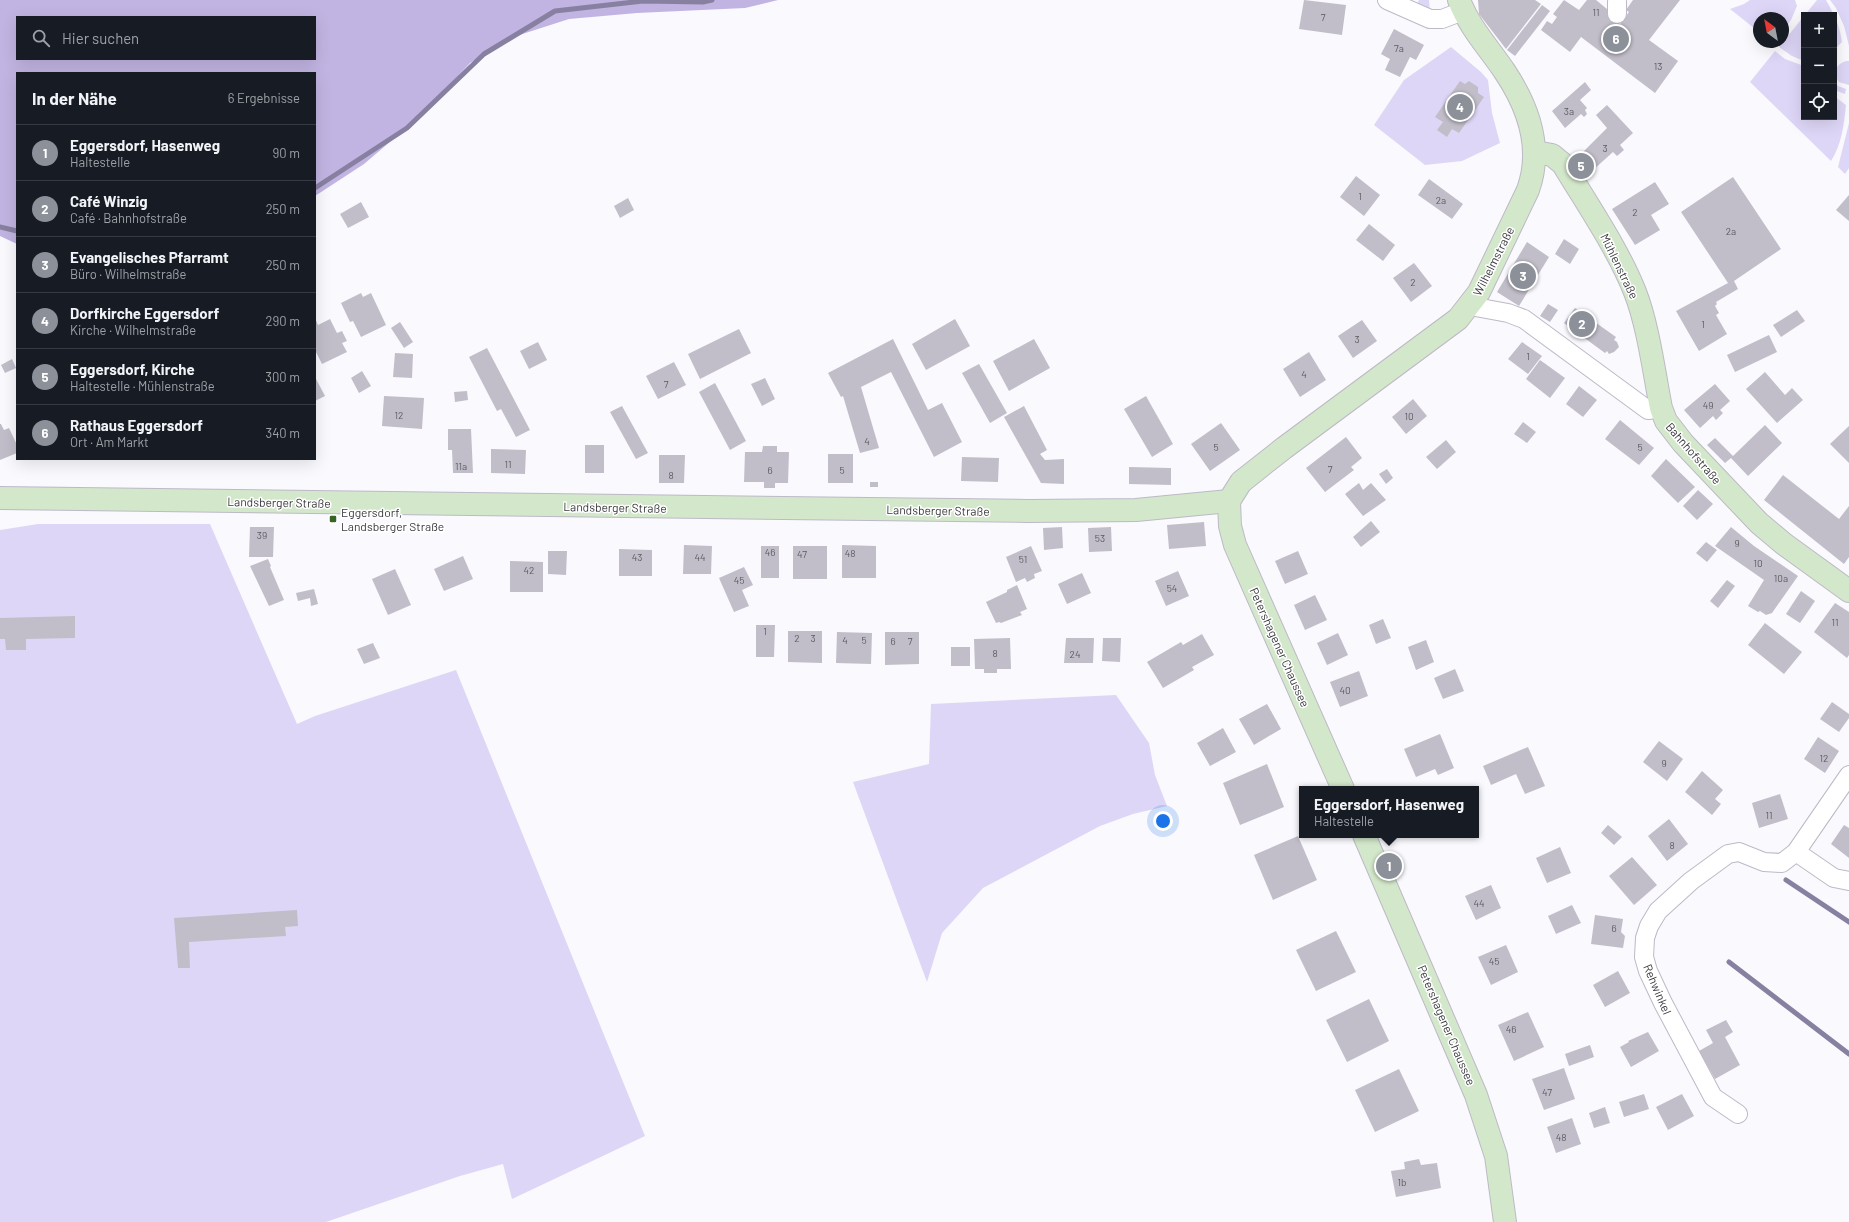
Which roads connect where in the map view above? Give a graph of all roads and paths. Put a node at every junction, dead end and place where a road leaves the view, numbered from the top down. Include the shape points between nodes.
1 (1387, 0) edge
2 (1461, 6) edge
3 (1535, 152) junction
4 (1470, 306) junction
5 (1661, 408) junction
6 (0, 498) edge
7 (1228, 501) junction
8 (1848, 588) edge
9 (1849, 776) edge
10 (1342, 786) edge
11 (1365, 838) edge
12 (1796, 852) junction
13 (1849, 881) edge
14 (1738, 1114) dead end
15 (1505, 1222) edge

1 - 2 street via 1430,19 1442,19
2 - 3 main road, Wilhelmstraße via 1516,92 1530,121
3 - 4 main road, Wilhelmstraße via 1533,177 1528,190
3 - 5 main road, Mühlenstraße via 1552,155 1563,164 1625,270 1642,313
4 - 5 street, Bahnhofstraße via 1508,313 1524,319 1648,410
4 - 7 main road, Wilhelmstraße via 1458,319 1241,482
5 - 8 main road, Bahnhofstraße via 1666,421 1683,443 1759,523 1784,544
6 - 7 main road, Landsberger Straße via 1028,512 1136,510
7 - 10 main road, Petershagener Chaussee via 1235,546
9 - 12 street, Rehwinkel
11 - 15 main road, Petershagener Chaussee via 1476,1095 1496,1156
12 - 13 street via 1834,878
12 - 14 street, Rehwinkel via 1782,863 1764,862 1739,852 1728,854 1691,880 1658,911 1645,938 1644,957 1663,1003 1713,1097

